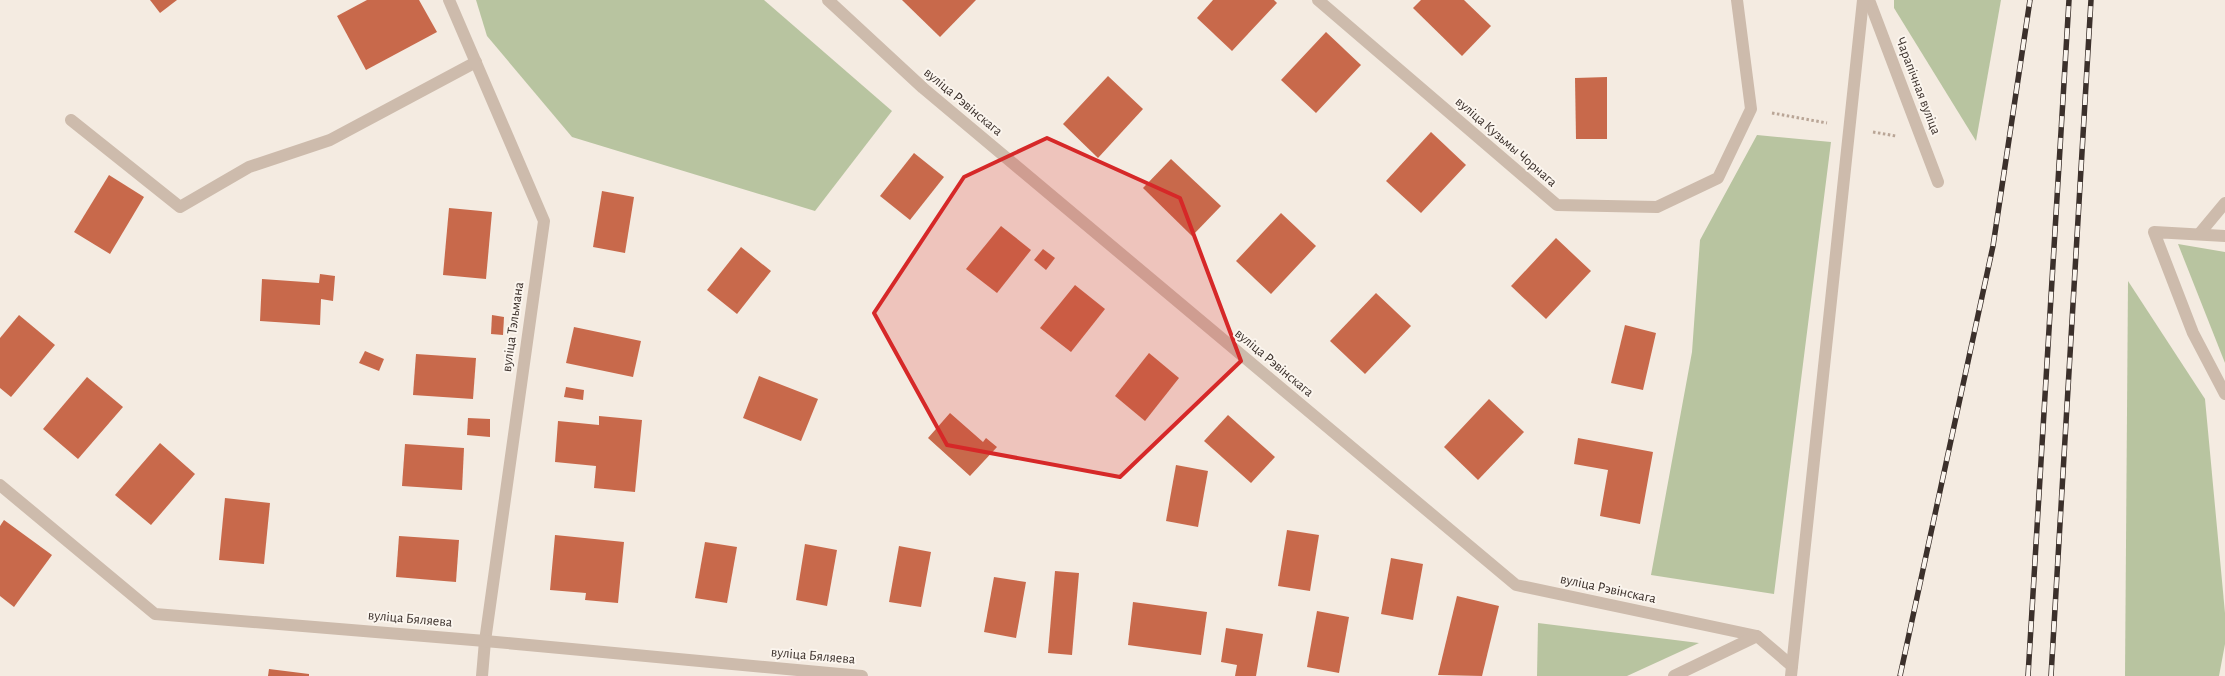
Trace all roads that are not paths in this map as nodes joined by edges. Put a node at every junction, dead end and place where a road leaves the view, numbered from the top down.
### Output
1 (449, 0) edge
2 (828, 0) edge
3 (1318, 0) edge
4 (1737, 0) edge
5 (1862, 0) edge
6 (1869, 0) edge
7 (476, 62) junction
8 (71, 120) dead end
9 (1938, 182) dead end
10 (2225, 202) edge
11 (2200, 233) junction
12 (2225, 236) edge
13 (2225, 394) edge
14 (0, 485) edge
15 (1757, 636) junction
16 (484, 641) junction
17 (1791, 671) edge
18 (482, 676) edge
19 (862, 676) edge
20 (1674, 676) edge

1 - 7 street, вуліца Тэльмана
2 - 15 street, вуліца Рэвінскага
3 - 4 street, вуліца Кузьмы Чорнага
5 - 17 street
6 - 9 street, Чарапічная вуліца
7 - 8 street
7 - 16 street, вуліца Тэльмана
10 - 11 street
11 - 12 street
11 - 13 street
14 - 16 street, вуліца Бяляева
15 - 17 street
15 - 20 street
16 - 18 street, вуліца Тэльмана
16 - 19 street, вуліца Бяляева

